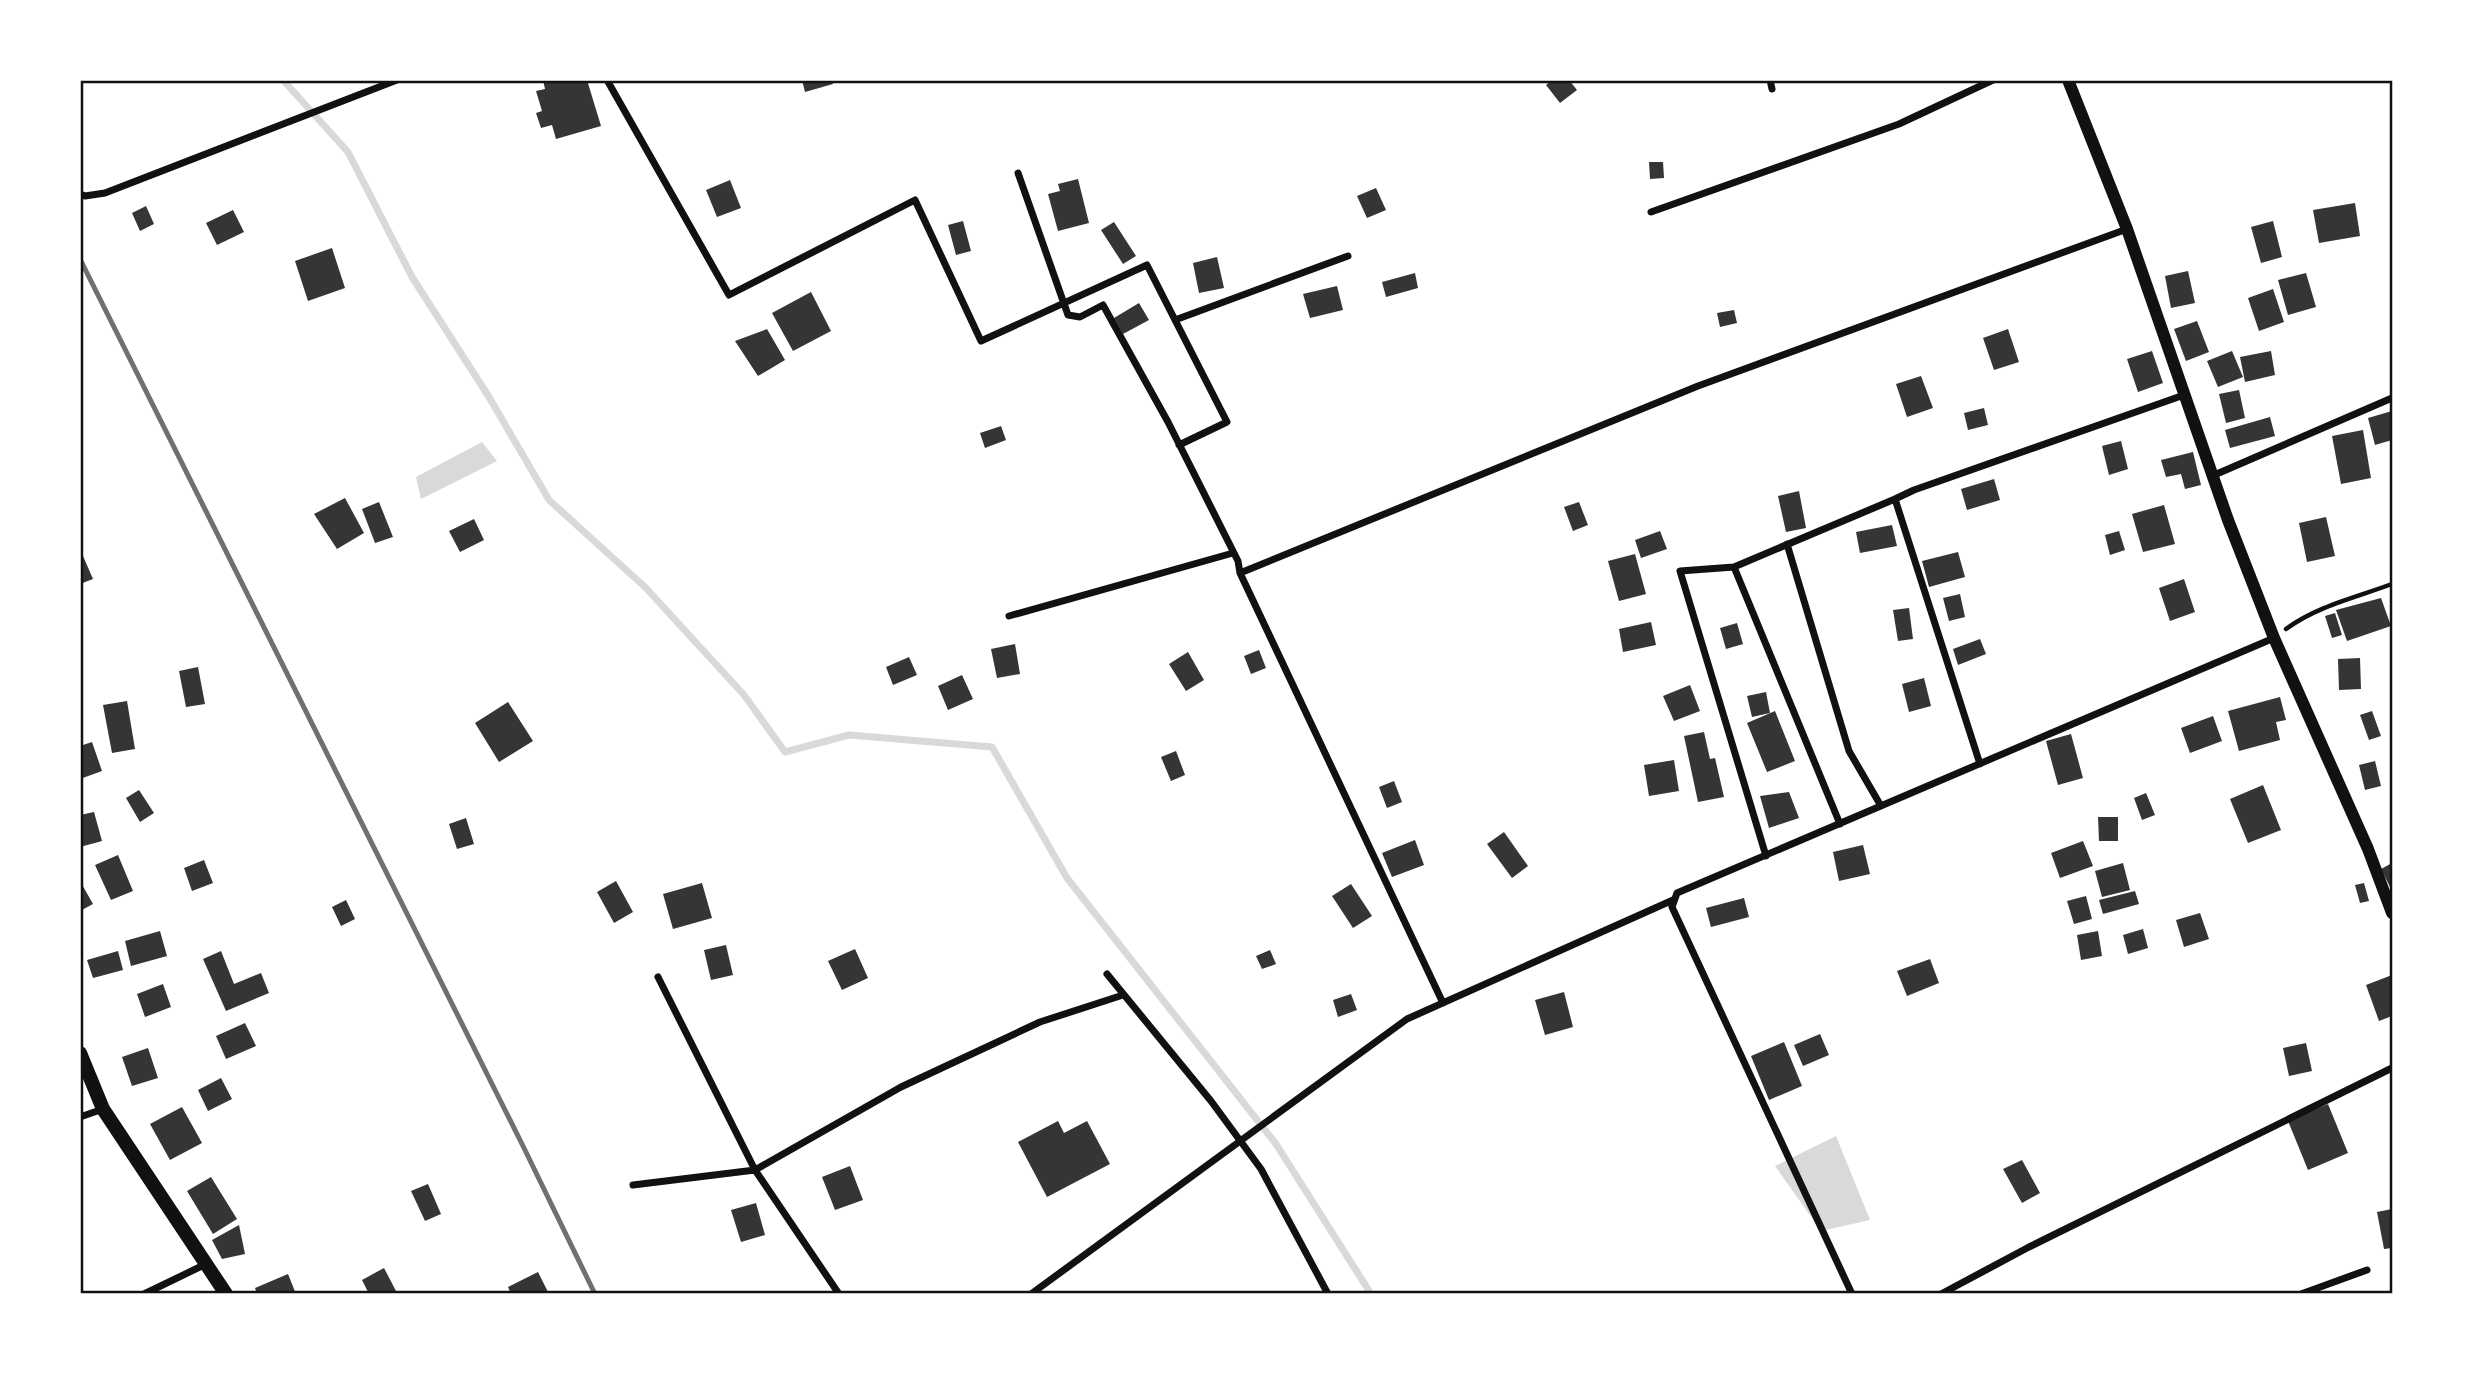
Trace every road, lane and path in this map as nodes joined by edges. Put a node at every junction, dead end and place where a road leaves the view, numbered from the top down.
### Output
1 (397, 80) edge
2 (607, 80) edge
3 (1770, 80) edge
4 (1993, 80) edge
5 (2068, 80) edge
6 (1772, 89) dead end
7 (1018, 173) dead end
8 (80, 194) edge
9 (1651, 212) dead end
10 (2127, 229) junction
11 (1348, 256) dead end
12 (1063, 302) junction
13 (1175, 320) junction
14 (2184, 395) junction
15 (2392, 398) edge
16 (1179, 445) junction
17 (2212, 476) junction
18 (1895, 499) junction
19 (1787, 544) junction
20 (1233, 553) junction
21 (1734, 567) junction
22 (1240, 573) junction
23 (2392, 584) edge
24 (1009, 616) dead end
25 (2274, 638) junction
26 (1980, 764) junction
27 (1881, 806) junction
28 (1840, 824) junction
29 (1766, 856) junction
30 (1673, 900) junction
31 (2392, 913) edge
32 (1107, 974) dead end
33 (658, 977) dead end
34 (1123, 995) junction
35 (1443, 1003) junction
36 (80, 1053) edge
37 (2392, 1068) edge
38 (103, 1109) junction
39 (80, 1117) edge
40 (1241, 1142) junction
41 (755, 1170) junction
42 (633, 1185) dead end
43 (206, 1264) junction
44 (2367, 1270) dead end
45 (144, 1293) edge
46 (226, 1293) edge
47 (839, 1293) edge
48 (1031, 1293) edge
49 (1328, 1293) edge
50 (1852, 1293) edge
51 (1941, 1293) edge
52 (2301, 1293) edge

1 - 8 street
2 - 12 street
3 - 6 street
4 - 9 street
5 - 10 street
7 - 12 street
10 - 14 street
10 - 22 street
11 - 13 street
12 - 13 street
12 - 16 street
13 - 16 street
14 - 17 street
14 - 18 street
15 - 17 street
16 - 20 street
17 - 25 street
18 - 19 street
18 - 26 street
19 - 21 street
19 - 27 street
20 - 22 street
20 - 24 street
21 - 28 street
21 - 29 street
22 - 35 street
23 - 25 path
25 - 26 street
25 - 31 street
26 - 27 street
27 - 28 street
28 - 29 street
29 - 30 street
30 - 35 street
30 - 50 street
32 - 34 street
33 - 41 street
34 - 40 street
34 - 41 street
35 - 40 street
36 - 38 main road
37 - 51 street
38 - 39 street
38 - 43 main road
40 - 48 street
40 - 49 street
41 - 42 street
41 - 47 street
43 - 45 street
43 - 46 main road
44 - 52 street

